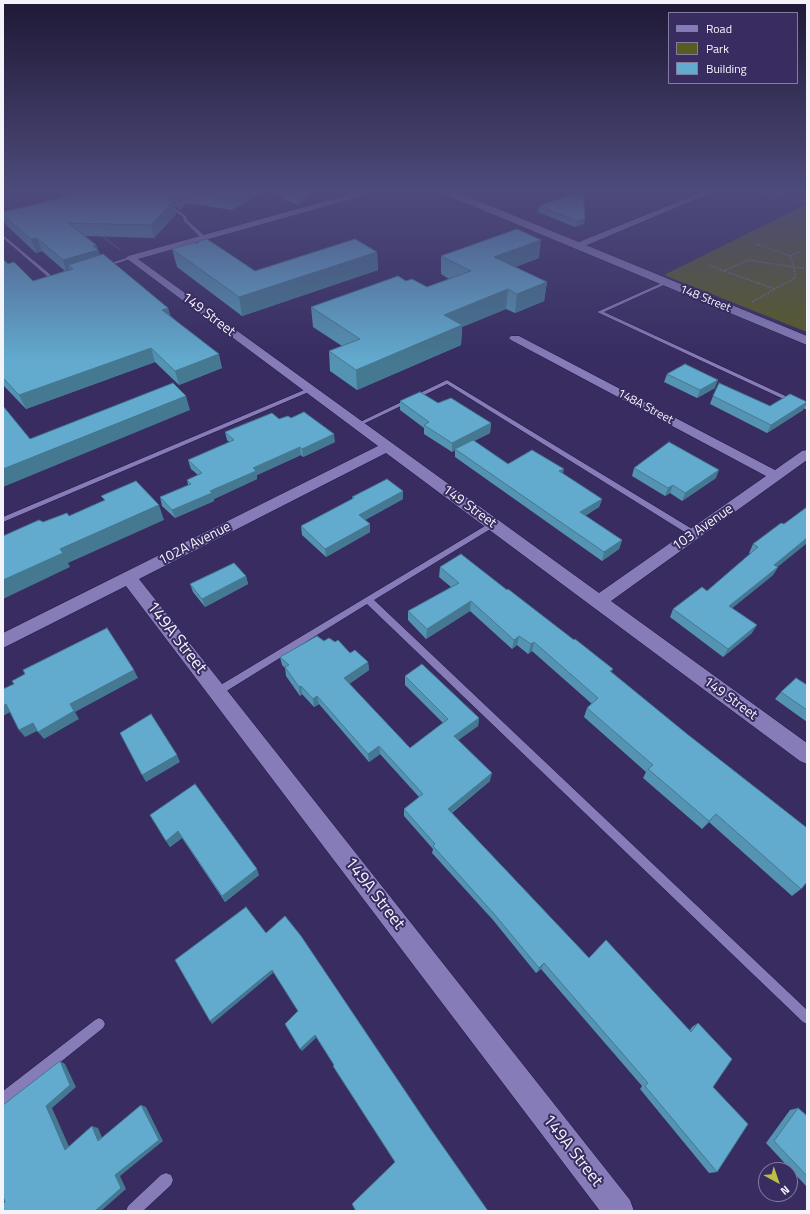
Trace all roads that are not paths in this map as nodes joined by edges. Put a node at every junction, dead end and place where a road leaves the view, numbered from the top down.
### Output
1 (18, 249) edge
2 (165, 249) edge
3 (583, 249) edge
4 (131, 258) junction
5 (97, 268) edge
6 (69, 276) edge
7 (666, 283) junction
8 (515, 338) dead end
9 (807, 342) edge
10 (310, 390) junction
11 (807, 408) edge
12 (356, 425) junction
13 (387, 447) junction
14 (807, 454) edge
15 (776, 476) junction
16 (3, 520) edge
17 (493, 525) junction
18 (694, 534) junction
19 (129, 578) junction
20 (368, 600) junction
21 (598, 602) junction
22 (3, 641) edge
23 (217, 692) junction
24 (807, 755) edge
25 (807, 1018) edge
26 (99, 1024) dead end
27 (3, 1099) edge
28 (166, 1180) dead end
29 (133, 1211) edge
30 (619, 1211) edge

1 - 6 lane
2 - 4 street
3 - 7 main road, 148 Street
4 - 5 lane
4 - 10 street, 149 Street
7 - 9 main road, 148 Street
7 - 11 lane
8 - 15 street, 148A Street
10 - 12 street, 149 Street
10 - 16 lane
12 - 13 street, 149 Street
12 - 18 lane
13 - 17 street, 149 Street
13 - 19 street, 102A Avenue
14 - 15 street, 103 Avenue
15 - 18 street, 103 Avenue
17 - 20 lane
17 - 21 street, 149 Street
18 - 21 street, 103 Avenue
19 - 22 street, 102A Avenue
19 - 23 street, 149A Street
20 - 23 lane
20 - 25 lane
21 - 24 street, 149 Street
23 - 30 street, 149A Street
26 - 27 lane
28 - 29 lane

